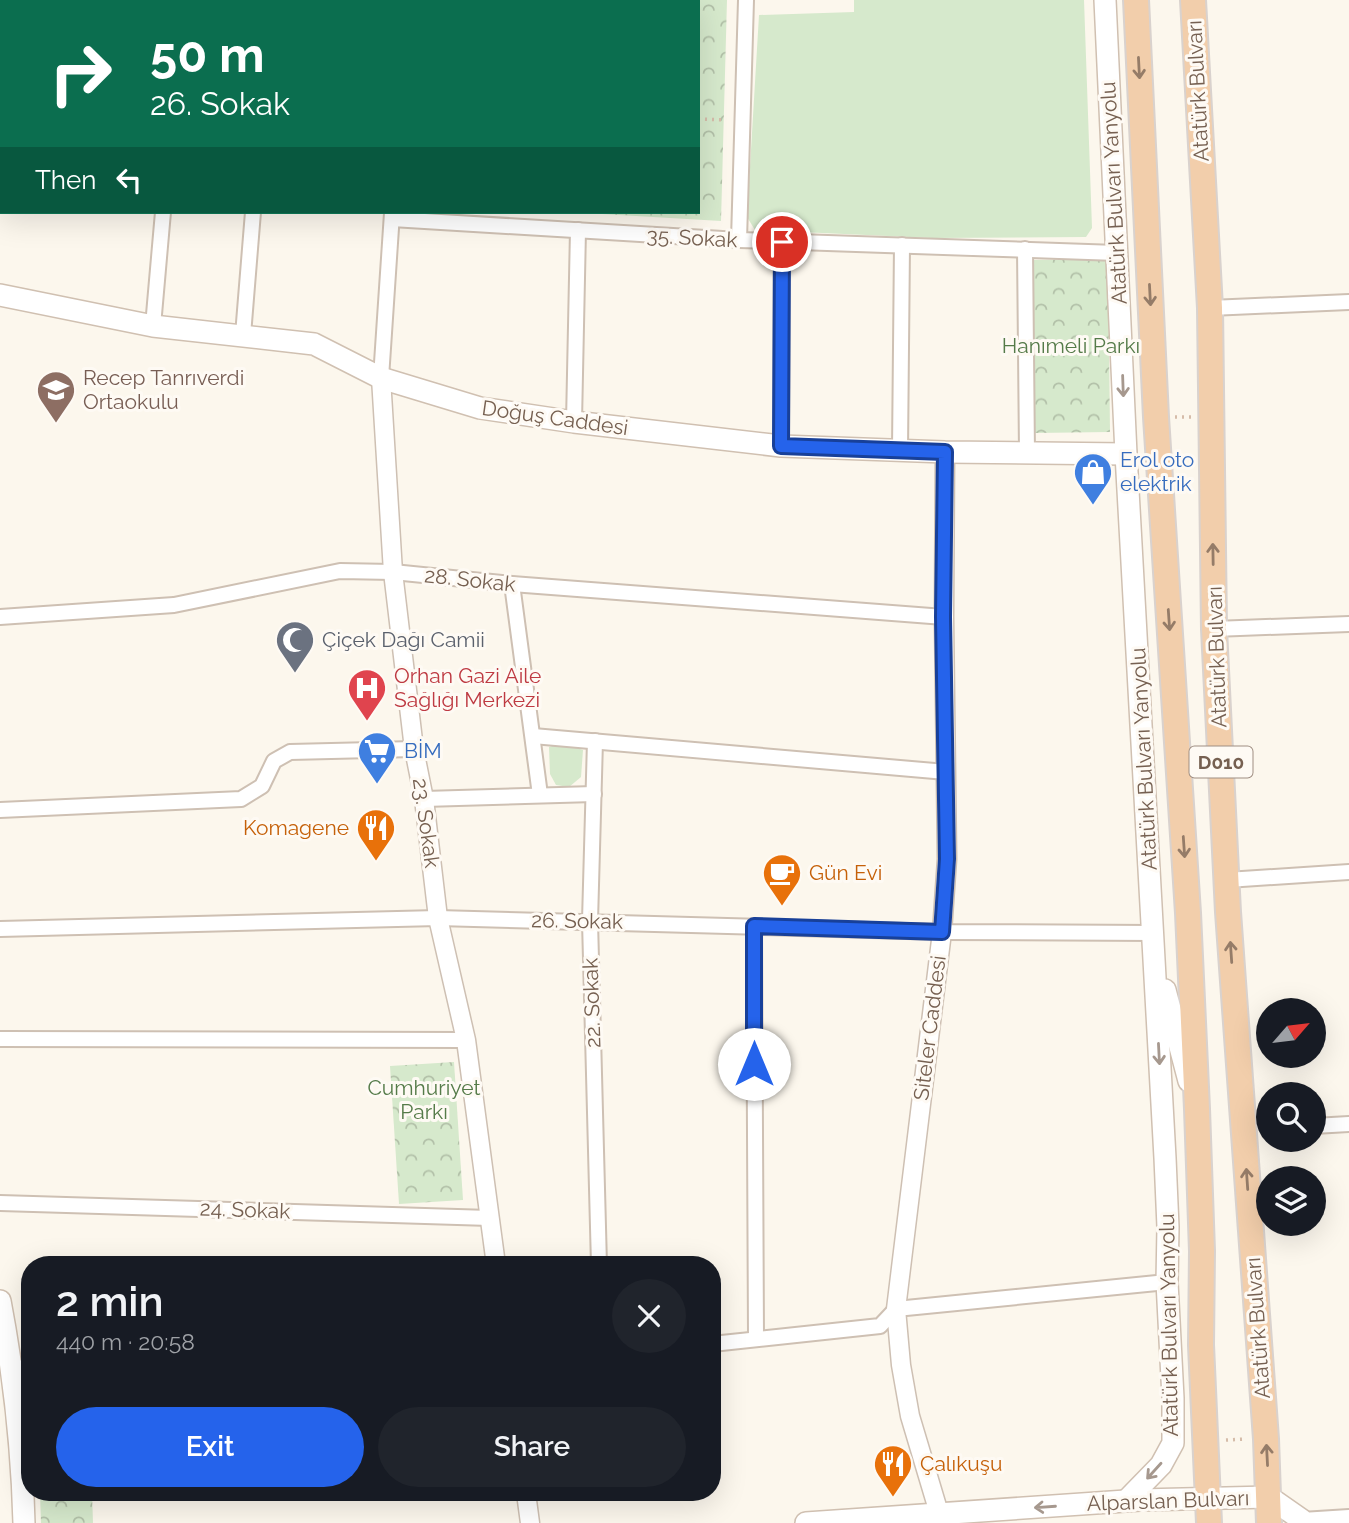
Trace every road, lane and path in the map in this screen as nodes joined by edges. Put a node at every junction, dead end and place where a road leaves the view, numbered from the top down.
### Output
1 (746, 0) edge
2 (1105, 0) edge
3 (1136, 0) edge
4 (1193, 0) edge
5 (700, 119) edge
6 (743, 120) junction
7 (163, 214) edge
8 (253, 214) edge
9 (392, 216) edge
10 (578, 230) junction
11 (739, 240) junction
12 (782, 242) junction
13 (902, 245) junction
14 (1025, 249) junction
15 (1117, 253) junction
16 (0, 295) edge
17 (1349, 302) edge
18 (1210, 308) junction
19 (153, 326) junction
20 (243, 335) junction
21 (381, 378) junction
22 (574, 422) junction
23 (781, 446) junction
24 (900, 450) junction
25 (945, 452) junction
26 (1027, 453) junction
27 (1126, 454) junction
28 (393, 572) junction
29 (512, 584) junction
30 (0, 617) edge
31 (943, 617) junction
32 (1349, 624) edge
33 (1214, 629) junction
34 (533, 736) junction
35 (595, 741) junction
36 (414, 749) junction
37 (946, 772) junction
38 (594, 794) junction
39 (540, 795) junction
40 (424, 799) junction
41 (0, 810) edge
42 (1349, 872) edge
43 (1227, 880) junction
44 (438, 918) junction
45 (590, 921) junction
46 (754, 926) junction
47 (0, 929) edge
48 (942, 932) junction
49 (1154, 933) junction
50 (1155, 955) junction
51 (0, 1039) edge
52 (466, 1040) junction
53 (1197, 1109) junction
54 (1349, 1124) edge
55 (1326, 1125) edge
56 (0, 1203) edge
57 (490, 1218) junction
58 (495, 1256) edge
59 (599, 1256) edge
60 (1167, 1282) junction
61 (0, 1301) edge
62 (896, 1309) junction
63 (756, 1338) junction
64 (721, 1342) edge
65 (21, 1368) edge
66 (1269, 1497) junction
67 (1207, 1498) junction
68 (24, 1501) edge
69 (527, 1501) edge
70 (1126, 1501) junction
71 (939, 1513) junction
72 (1349, 1517) edge
73 (1297, 1522) edge
74 (24, 1523) edge
75 (530, 1523) edge
76 (806, 1523) edge
77 (1209, 1523) edge
78 (1269, 1523) edge

1 - 6 street
2 - 15 main road, Atatürk Bulvarı Yanyolu
3 -> 53 highway, Atatürk Bulvarı / D010
4 - 18 highway, Atatürk Bulvarı / D010
5 - 6 path
6 - 11 street
7 - 19 street
8 - 20 street
9 - 10 street, 35. Sokak
9 - 21 street
10 - 11 street, 35. Sokak
10 - 22 street
11 - 12 street, 35. Sokak
12 - 13 street, 35. Sokak
12 - 23 street
13 - 14 street, 35. Sokak
13 - 24 street
14 - 15 street, 35. Sokak
14 - 26 street
15 -> 27 main road, Atatürk Bulvarı Yanyolu
16 - 19 main road, Doğuş Caddesi
17 - 18 street
33 -> 18 highway, Atatürk Bulvarı / D010
19 - 20 main road, Doğuş Caddesi
20 - 21 main road, Doğuş Caddesi
21 - 22 main road, Doğuş Caddesi
21 - 28 street, 23. Sokak
22 - 23 main road, Doğuş Caddesi
23 - 24 main road, Doğuş Caddesi
24 - 25 main road, Doğuş Caddesi
25 - 26 main road, Doğuş Caddesi
25 - 31 street, Siteler Caddesi
26 - 27 main road, Doğuş Caddesi
27 - 49 main road, Atatürk Bulvarı Yanyolu
28 - 29 street, 28. Sokak
28 - 30 street, 28. Sokak
28 - 36 street, 23. Sokak
29 - 31 street, 28. Sokak
29 - 34 street
31 - 37 street, Siteler Caddesi
32 - 33 street
33 - 43 highway, Atatürk Bulvarı / D010
34 - 35 street
34 - 39 street
35 - 37 street
35 - 38 street, 22. Sokak
36 - 40 street, 23. Sokak
36 - 41 street
37 - 48 street, Siteler Caddesi
38 - 39 street
38 - 45 street, 22. Sokak
39 - 40 street
40 - 44 street, 23. Sokak
42 - 43 street
66 -> 43 highway, Atatürk Bulvarı / D010
44 - 45 street, 26. Sokak
44 - 47 street, 26. Sokak
44 - 52 street, 23. Sokak
45 - 46 street, 26. Sokak
45 - 59 street, 22. Sokak
46 - 48 street, 26. Sokak
46 - 63 street
48 - 49 street, 26. Sokak
48 - 62 street, Siteler Caddesi
49 - 50 main road, Atatürk Bulvarı Yanyolu
50 - 53 main road
50 -> 60 main road, Atatürk Bulvarı Yanyolu
51 - 52 street
52 - 57 street, 23. Sokak
53 - 67 highway, Atatürk Bulvarı / D010
54 - 55 street
56 - 57 street, 24. Sokak
57 - 58 street, 23. Sokak
60 - 62 street
60 -> 70 main road, Atatürk Bulvarı Yanyolu
61 - 65 main road
62 - 63 street
62 - 71 street, Siteler Caddesi
63 - 64 street
66 - 67 main road, Alparslan Bulvarı
66 - 73 main road, Alparslan Bulvarı
66 - 78 highway, Atatürk Bulvarı / D010
67 - 70 main road, Alparslan Bulvarı
67 - 77 highway, Atatürk Bulvarı / D010
68 - 74 main road
69 - 75 street
70 -> 71 main road, Alparslan Bulvarı
71 - 76 main road, Alparslan Bulvarı
72 - 73 street

